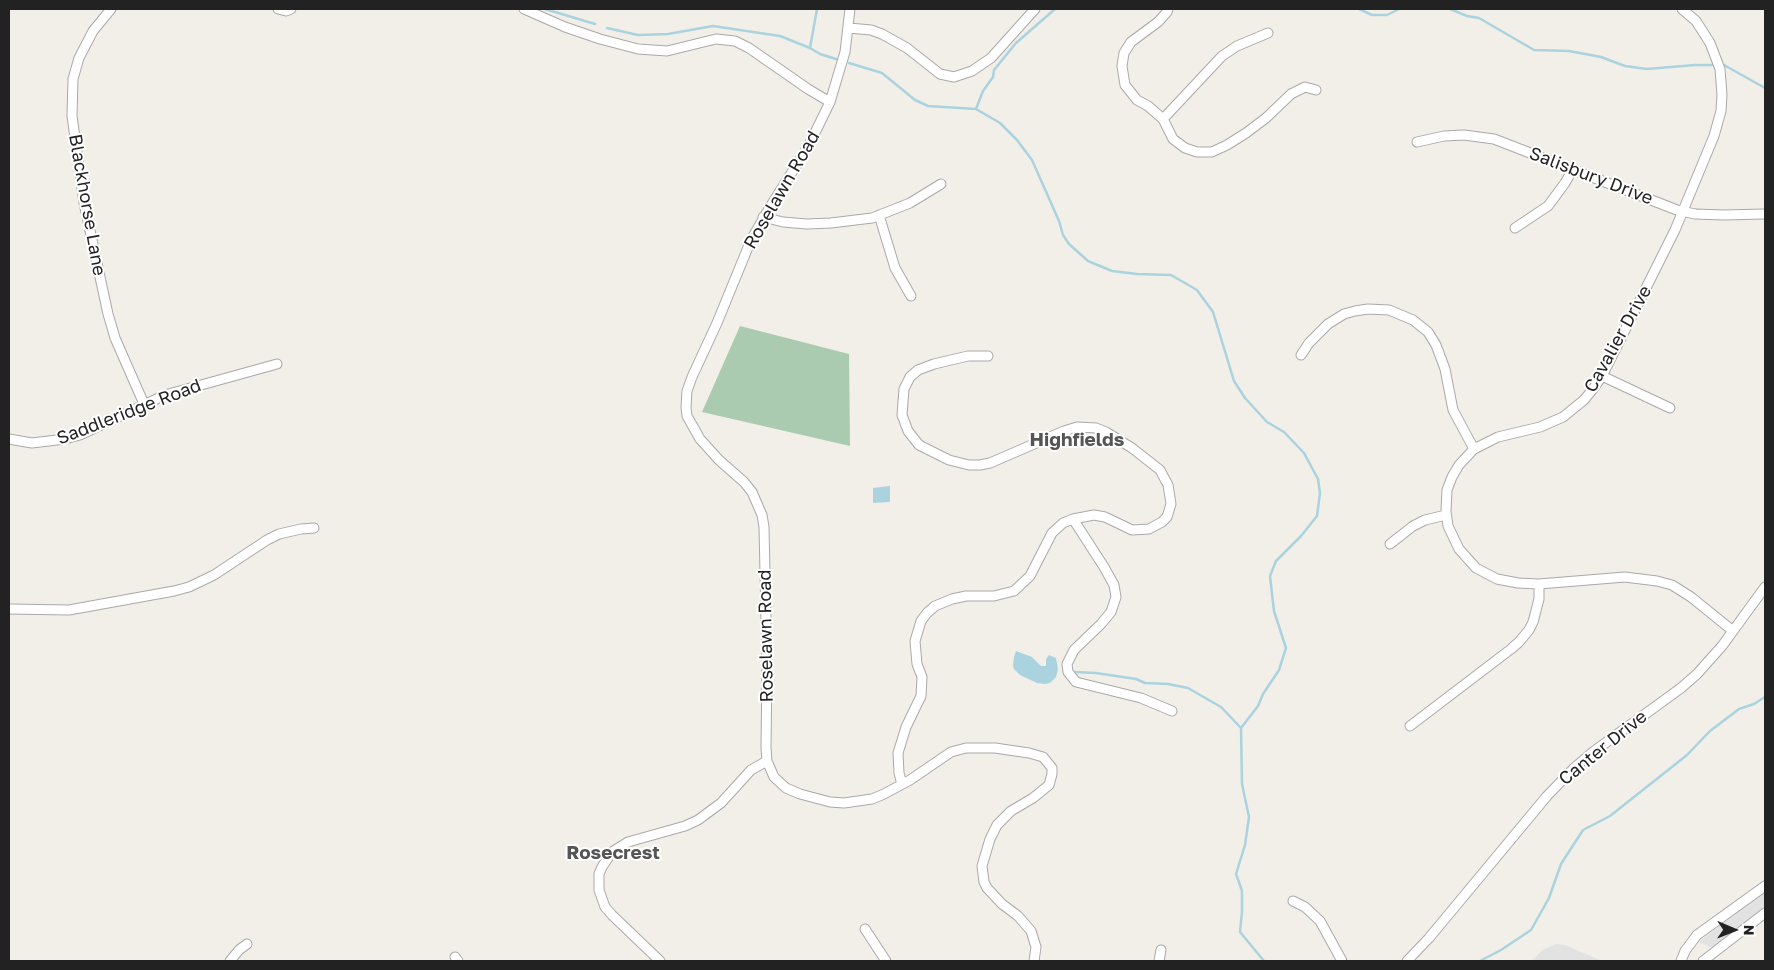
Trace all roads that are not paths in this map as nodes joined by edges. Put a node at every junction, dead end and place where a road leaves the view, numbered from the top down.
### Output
1 (110, 9) edge
2 (278, 9) edge
3 (291, 9) edge
4 (524, 9) edge
5 (850, 9) edge
6 (1034, 9) edge
7 (1168, 9) edge
8 (1682, 9) edge
9 (849, 28) junction
10 (1268, 32) dead end
11 (1316, 90) dead end
12 (830, 102) junction
13 (1163, 119) junction
14 (1418, 142) dead end
15 (1573, 170) junction
16 (941, 184) dead end
17 (1684, 212) junction
18 (1765, 214) edge
19 (879, 215) junction
20 (763, 217) junction
21 (1515, 228) dead end
22 (911, 296) dead end
23 (1301, 355) dead end
24 (988, 356) dead end
25 (277, 364) dead end
26 (1602, 376) junction
27 (144, 404) junction
28 (1670, 408) dead end
29 (9, 439) edge
30 (1474, 449) junction
31 (1446, 515) junction
32 (1073, 519) junction
33 (314, 528) dead end
34 (1390, 544) dead end
35 (1539, 584) junction
36 (1765, 587) edge
37 (9, 609) edge
38 (1733, 631) junction
39 (1172, 712) dead end
40 (1410, 726) dead end
41 (767, 762) junction
42 (902, 784) junction
43 (1765, 886) edge
44 (1293, 901) dead end
45 (1765, 912) edge
46 (865, 929) dead end
47 (247, 944) dead end
48 (1161, 950) dead end
49 (230, 961) edge
50 (660, 961) edge
51 (886, 961) edge
52 (1034, 961) edge
53 (1158, 961) edge
54 (1342, 961) edge
55 (1407, 961) edge
56 (1681, 961) edge
57 (1703, 961) edge

1 - 27 street, Blackhorse Lane
2 - 3 street
4 - 12 street
5 - 9 street, Roselawn Road
6 - 9 street
7 - 13 street
8 - 17 street, Cavalier Drive
9 - 12 street, Roselawn Road
10 - 13 street
11 - 13 street
12 - 20 street, Roselawn Road
14 - 15 street, Salisbury Drive
15 - 17 street, Salisbury Drive
15 - 21 street
16 - 19 street
17 - 18 street, Salisbury Drive
17 - 26 street, Cavalier Drive
19 - 20 street
19 - 22 street
20 - 41 street, Roselawn Road
23 - 30 street
24 - 32 street
25 - 27 street, Saddleridge Road
26 - 28 street
26 - 30 street, Cavalier Drive
27 - 29 street, Saddleridge Road
30 - 31 street, Cavalier Drive
31 - 34 street
31 - 35 street, Cavalier Drive
32 - 39 street
32 - 42 street
33 - 37 street
35 - 38 street, Cavalier Drive
35 - 40 street
36 - 38 street, Canter Drive
38 - 55 street, Canter Drive
41 - 42 street
41 - 50 street
42 - 52 street
43 - 56 street
44 - 54 street
45 - 57 street
46 - 51 street
47 - 49 street
48 - 53 street

